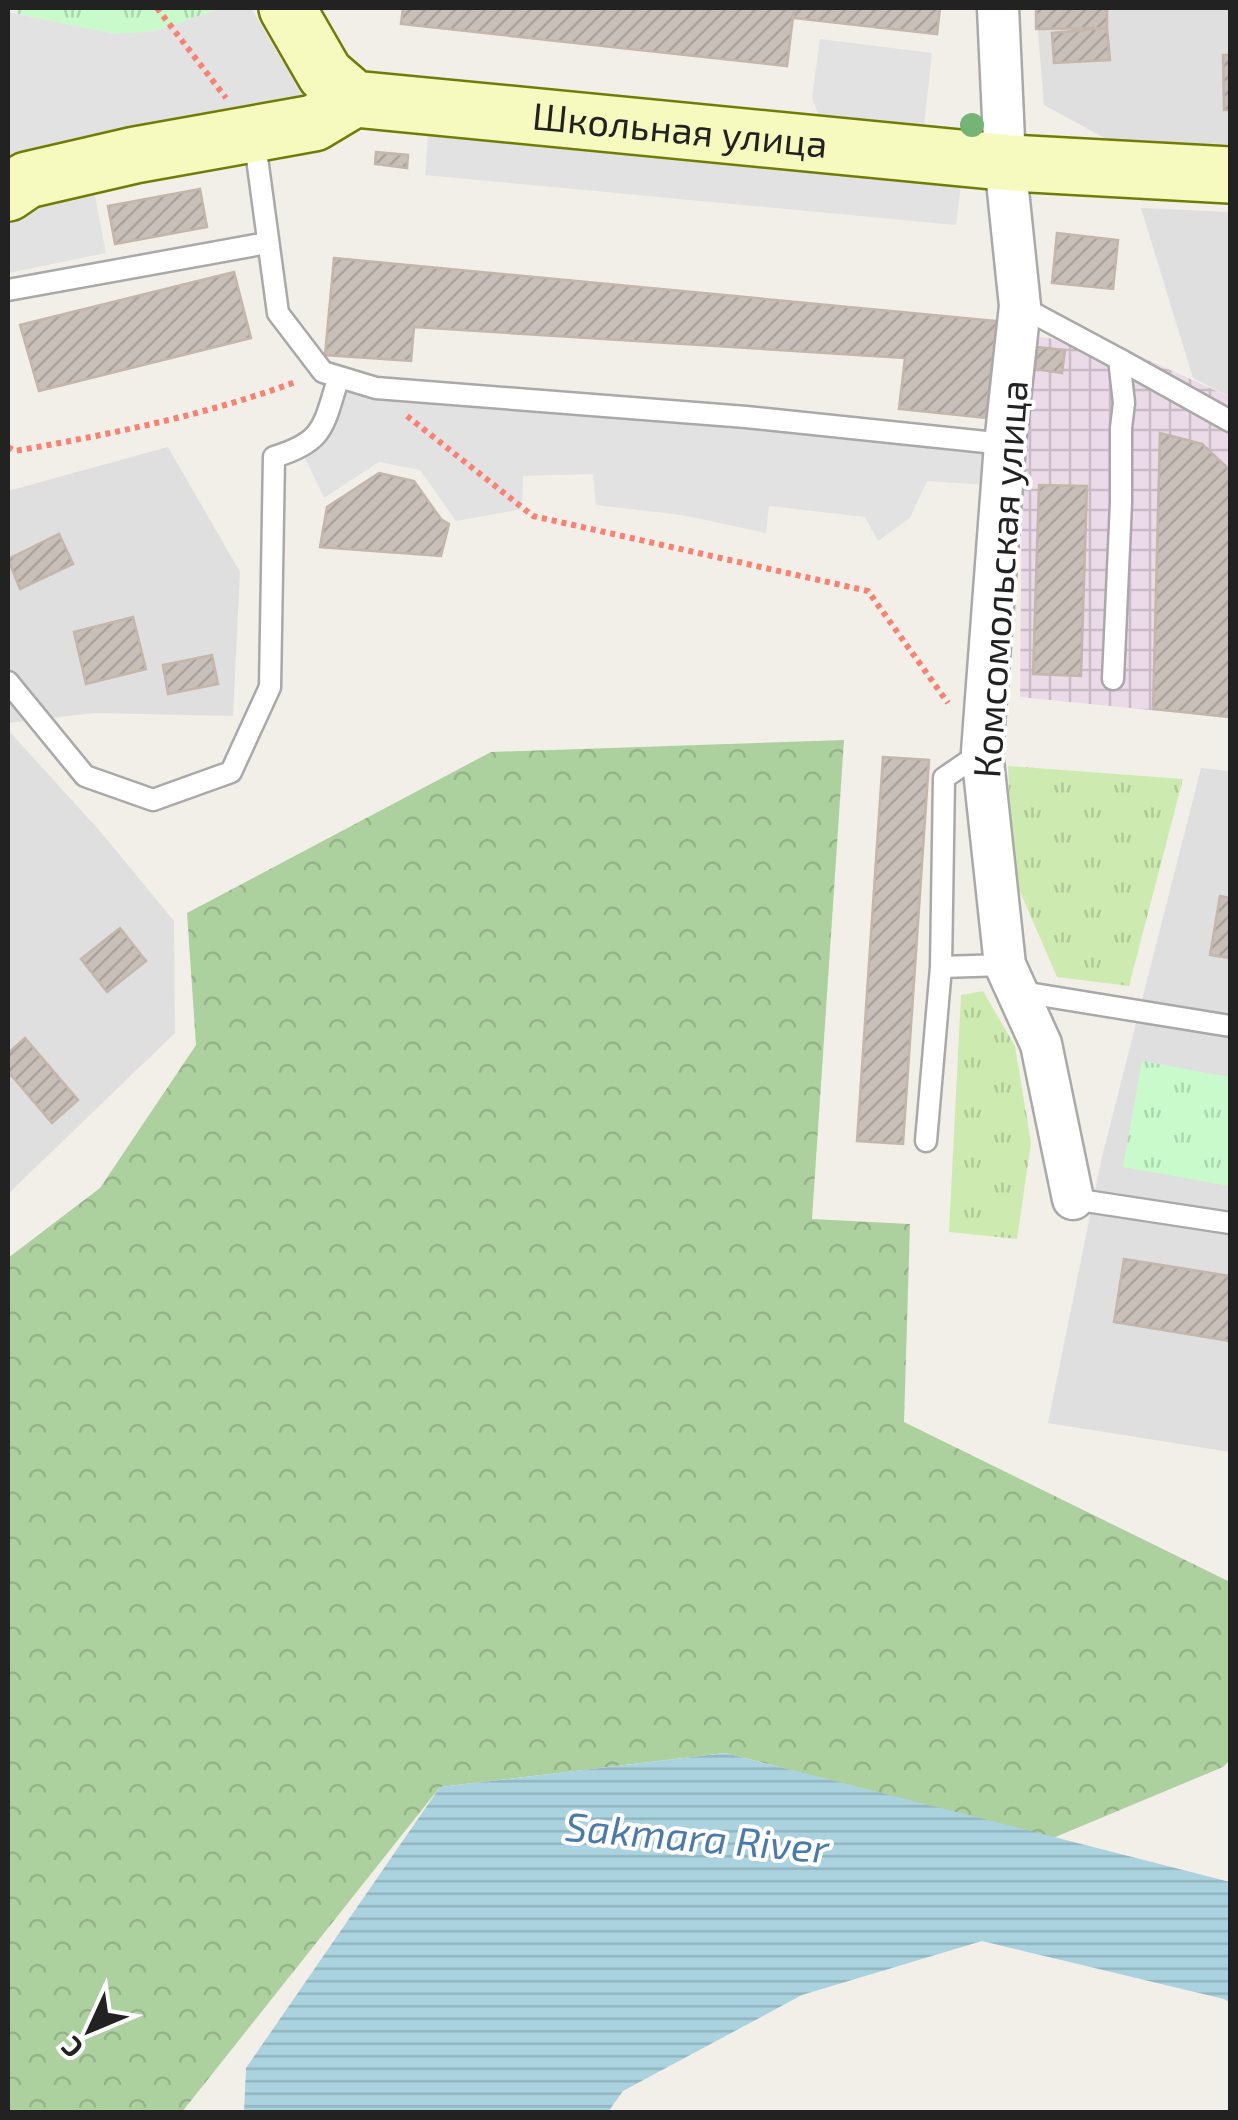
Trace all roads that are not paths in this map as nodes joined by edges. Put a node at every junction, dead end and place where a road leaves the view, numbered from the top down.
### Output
1 (287, 8) edge
2 (998, 8) edge
3 (354, 98) junction
4 (254, 134) junction
5 (1005, 162) junction
6 (1230, 174) edge
7 (8, 193) edge
8 (267, 242) junction
9 (8, 290) edge
10 (1020, 306) junction
11 (1119, 359) junction
12 (331, 374) junction
13 (1230, 421) edge
14 (1005, 444) junction
15 (1113, 679) dead end
16 (8, 687) edge
17 (982, 752) junction
18 (941, 966) junction
19 (1011, 978) junction
20 (1230, 1026) edge
21 (926, 1141) dead end
22 (1074, 1199) joint
23 (1230, 1223) edge

1 - 3 street
2 - 5 street, Комсомольская улица
3 - 4 street
3 - 5 street, Школьная улица
4 - 7 street
4 - 8 lane
5 - 6 street, Школьная улица
5 - 10 street, Комсомольская улица
8 - 9 lane
8 - 12 lane
10 - 11 lane
10 - 14 street, Комсомольская улица
11 - 13 lane
11 - 15 lane
12 - 14 lane
12 - 16 lane
14 - 17 street, Комсомольская улица
17 - 18 lane
17 - 19 street, Комсомольская улица
18 - 19 lane
18 - 21 lane
19 - 20 lane
19 - 22 street, Комсомольская улица
22 - 23 lane

